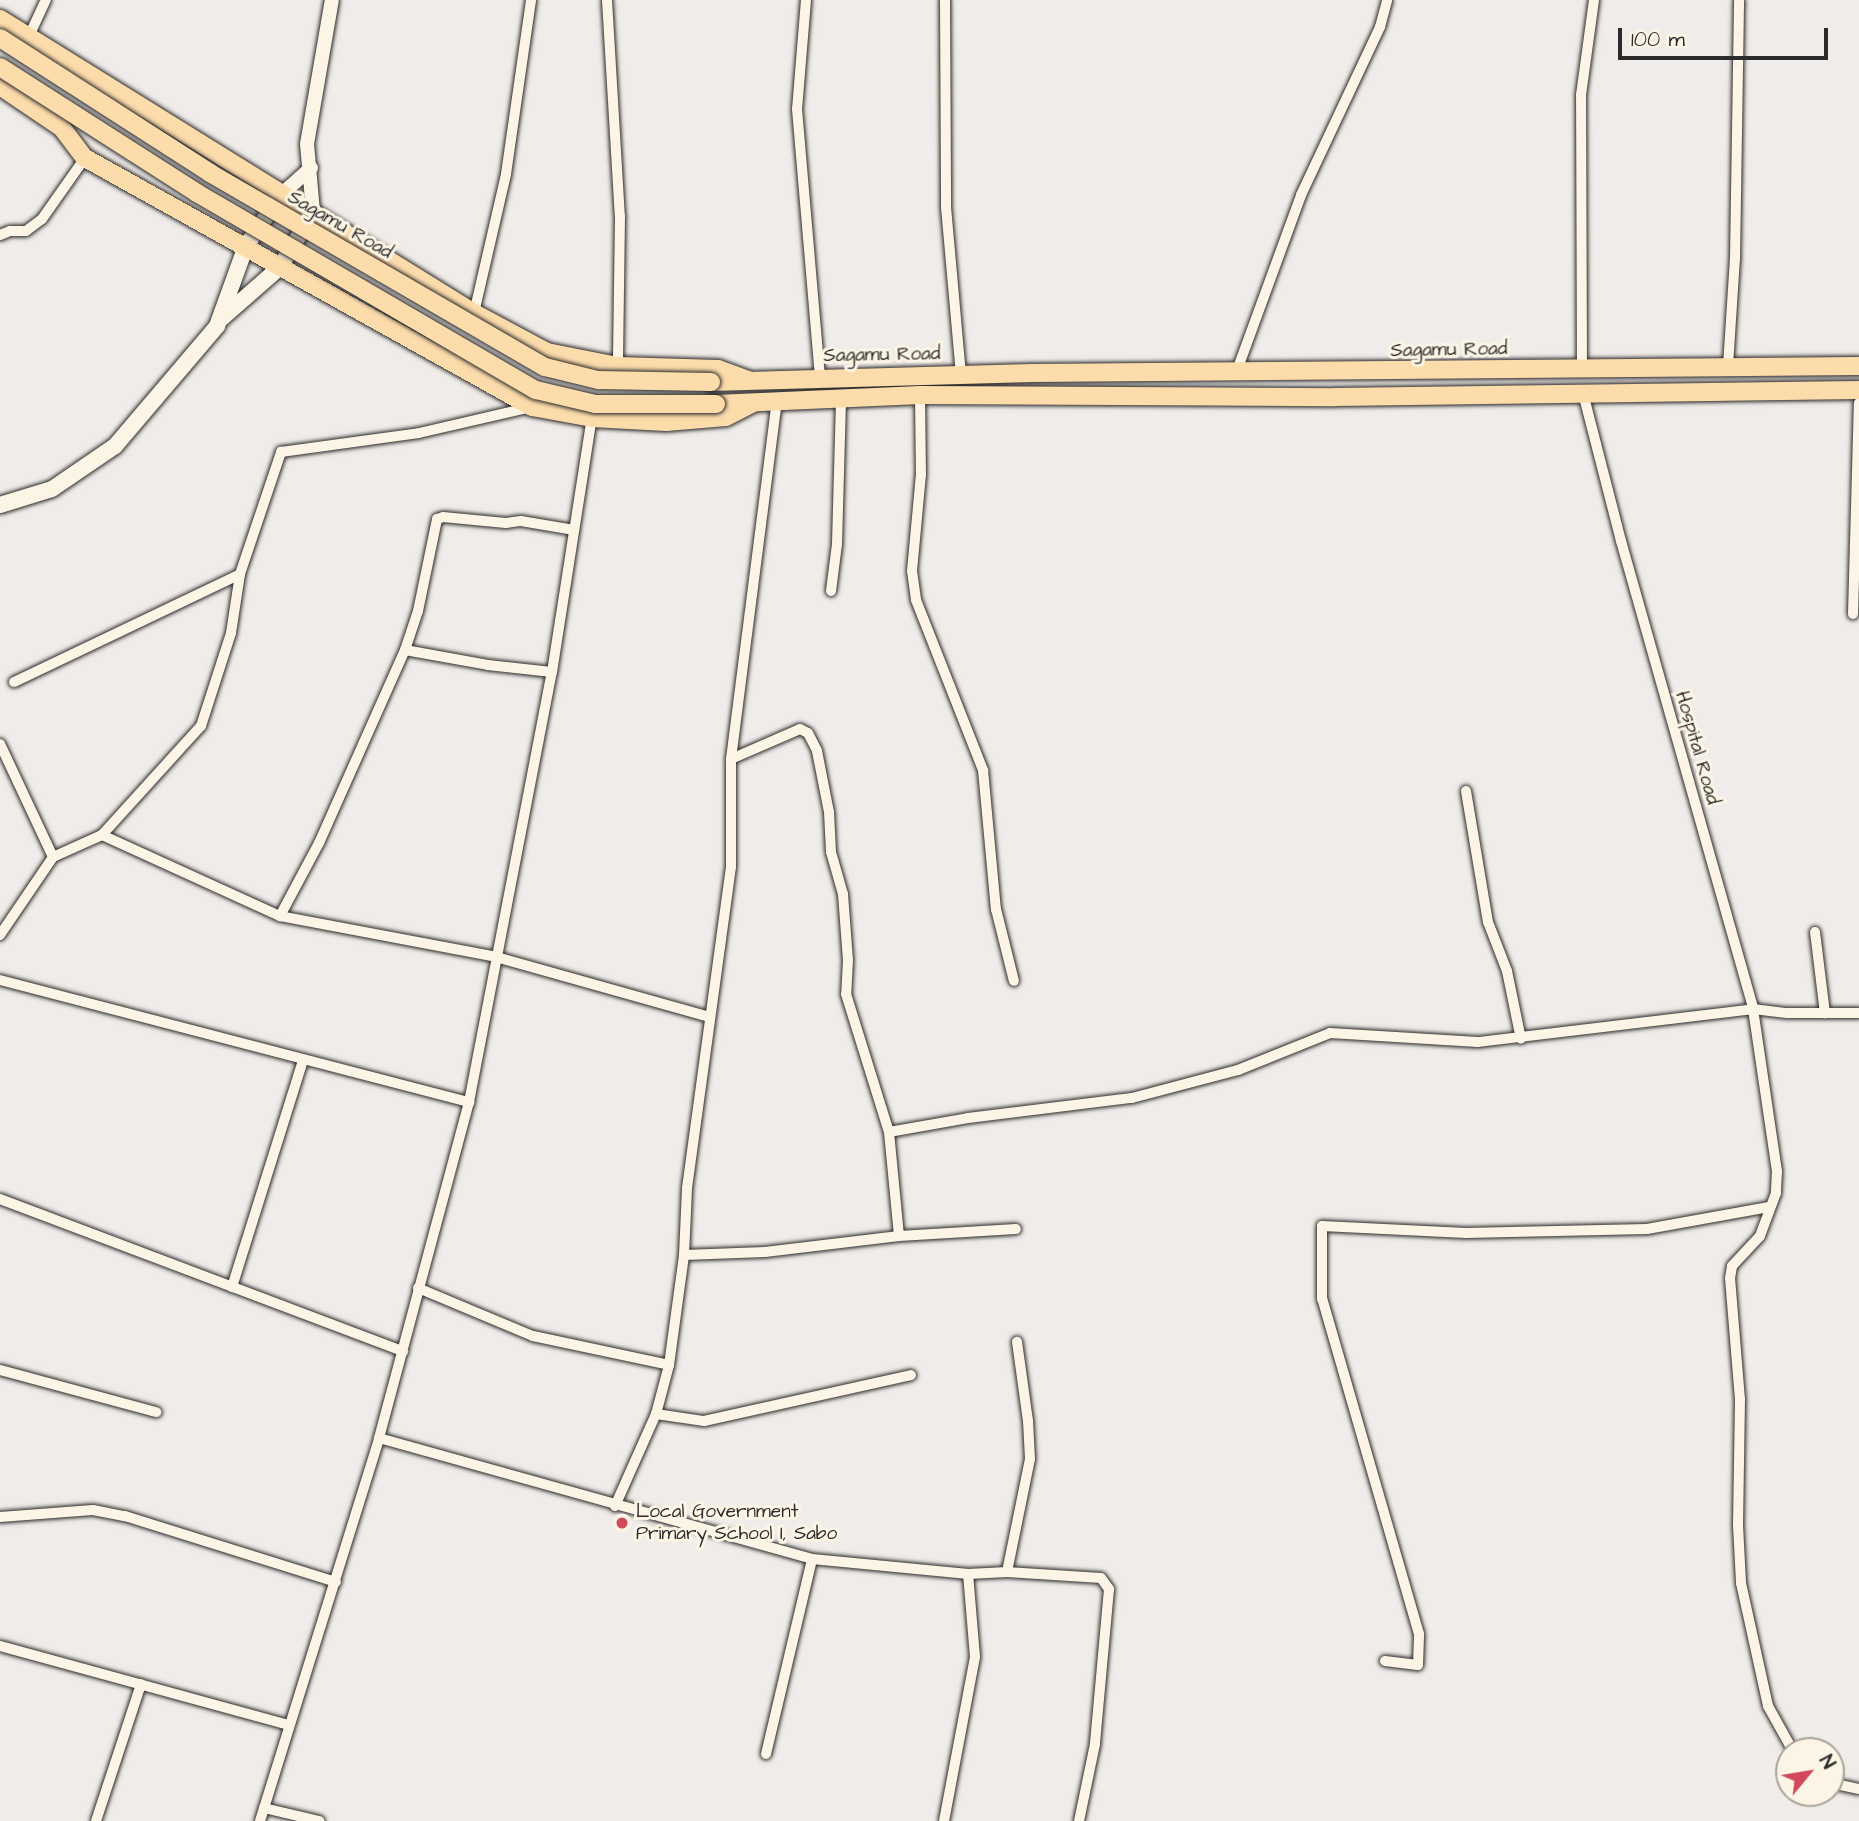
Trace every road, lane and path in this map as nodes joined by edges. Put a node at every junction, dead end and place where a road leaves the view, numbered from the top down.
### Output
1 (46, 0) edge
2 (332, 0) edge
3 (531, 0) edge
4 (607, 0) edge
5 (806, 0) edge
6 (945, 0) edge
7 (1387, 0) edge
8 (1594, 0) edge
9 (1739, 0) edge
10 (0, 19) edge
11 (29, 36) junction
12 (0, 38) edge
13 (0, 67) edge
14 (0, 86) edge
15 (85, 158) junction
16 (311, 168) junction
17 (282, 194) junction
18 (313, 212) junction
19 (0, 235) edge
20 (246, 246) junction
21 (280, 267) junction
22 (474, 313) junction
23 (220, 320) junction
24 (618, 366) junction
25 (1728, 366) junction
26 (1859, 366) edge
27 (1582, 369) junction
28 (1236, 373) junction
29 (961, 374) junction
30 (820, 376) junction
31 (748, 380) junction
32 (1859, 390) edge
33 (1583, 393) junction
34 (920, 395) junction
35 (841, 400) junction
36 (777, 402) junction
37 (1859, 403) edge
38 (752, 404) junction
39 (532, 407) junction
40 (592, 418) junction
41 (0, 505) edge
42 (574, 530) junction
43 (240, 574) junction
44 (831, 591) dead end
45 (1853, 614) dead end
46 (405, 650) junction
47 (552, 672) junction
48 (14, 682) dead end
49 (0, 744) edge
50 (731, 759) junction
51 (1466, 791) dead end
52 (102, 835) junction
53 (53, 857) junction
54 (280, 916) junction
55 (1815, 932) dead end
56 (0, 935) edge
57 (496, 957) junction
58 (0, 980) edge
59 (1014, 981) dead end
60 (1753, 1009) junction
61 (1825, 1013) junction
62 (1859, 1013) edge
63 (709, 1017) junction
64 (1521, 1039) junction
65 (303, 1061) junction
66 (469, 1102) junction
67 (889, 1132) junction
68 (0, 1199) edge
69 (1769, 1207) junction
70 (1016, 1229) dead end
71 (899, 1236) junction
72 (684, 1255) junction
73 (232, 1287) junction
74 (418, 1288) junction
75 (1017, 1342) dead end
76 (403, 1351) junction
77 (669, 1364) junction
78 (0, 1370) edge
79 (911, 1375) dead end
80 (156, 1412) dead end
81 (656, 1414) junction
82 (379, 1438) junction
83 (615, 1506) junction
84 (0, 1517) edge
85 (812, 1559) junction
86 (1007, 1572) junction
87 (968, 1574) junction
88 (336, 1582) junction
89 (0, 1646) edge
90 (1385, 1661) dead end
91 (141, 1684) junction
92 (289, 1725) junction
93 (1785, 1737) edge
94 (766, 1754) dead end
95 (264, 1808) junction
96 (96, 1821) edge
97 (260, 1821) edge
98 (319, 1821) edge
99 (944, 1821) edge
100 (1079, 1821) edge
101 (1086, 1821) edge

1 - 11 street
2 - 16 street
3 - 22 street
4 - 24 street
5 - 30 street
6 - 29 street
7 - 28 street
8 - 27 street
9 - 25 street
10 - 11 main road
11 - 17 main road
12 - 31 main road, Sagamu Road, bridge
13 - 38 main road, bridge
14 - 15 main road
15 - 19 street
15 - 20 main road
16 - 17 street
16 - 18 street
17 - 18 main road
17 - 20 main road
18 - 21 main road
18 - 22 main road
20 - 21 main road
20 - 23 main road
21 - 23 main road
21 - 39 main road
22 - 24 main road
23 - 41 main road
24 - 31 main road
25 - 26 main road, Sagamu Road
25 - 27 main road, Sagamu Road
27 - 28 main road, Sagamu Road
28 - 29 main road, Sagamu Road
29 - 30 main road, Sagamu Road
30 - 31 main road, Sagamu Road
32 - 33 main road
33 - 34 main road
33 - 60 street, Hospital Road
34 - 35 main road
34 - 59 street
35 - 36 main road
35 - 44 street
36 - 38 main road
36 - 50 street
37 - 45 street
38 - 40 main road
39 - 40 main road
39 - 43 street
40 - 42 street
42 - 46 street
42 - 47 street
43 - 48 street
43 - 52 street
46 - 47 street
46 - 54 street
47 - 57 street
49 - 53 street
50 - 63 street
50 - 67 street
51 - 64 street
52 - 53 street
52 - 54 street
53 - 56 street
54 - 57 street
55 - 61 street
57 - 63 street
57 - 66 street
58 - 65 street
60 - 61 street
60 - 64 street
60 - 69 street, Hospital Road
61 - 62 street
63 - 72 street
64 - 67 street
65 - 66 street
65 - 73 street
66 - 74 street
67 - 71 street
68 - 73 street
69 - 90 street
69 - 93 street, Hospital Road
70 - 71 street
71 - 72 street
72 - 77 street
73 - 76 street
74 - 76 street
74 - 77 street
75 - 86 street
76 - 82 street
77 - 81 street
78 - 80 street
79 - 81 street
81 - 83 street
82 - 83 street
82 - 88 street
83 - 85 street
84 - 88 street
85 - 87 street
85 - 94 street
86 - 87 street
86 - 100 street
87 - 99 street
88 - 92 street
89 - 91 street
91 - 92 street
91 - 96 street
92 - 95 street
95 - 97 street
95 - 98 street
100 - 101 street

